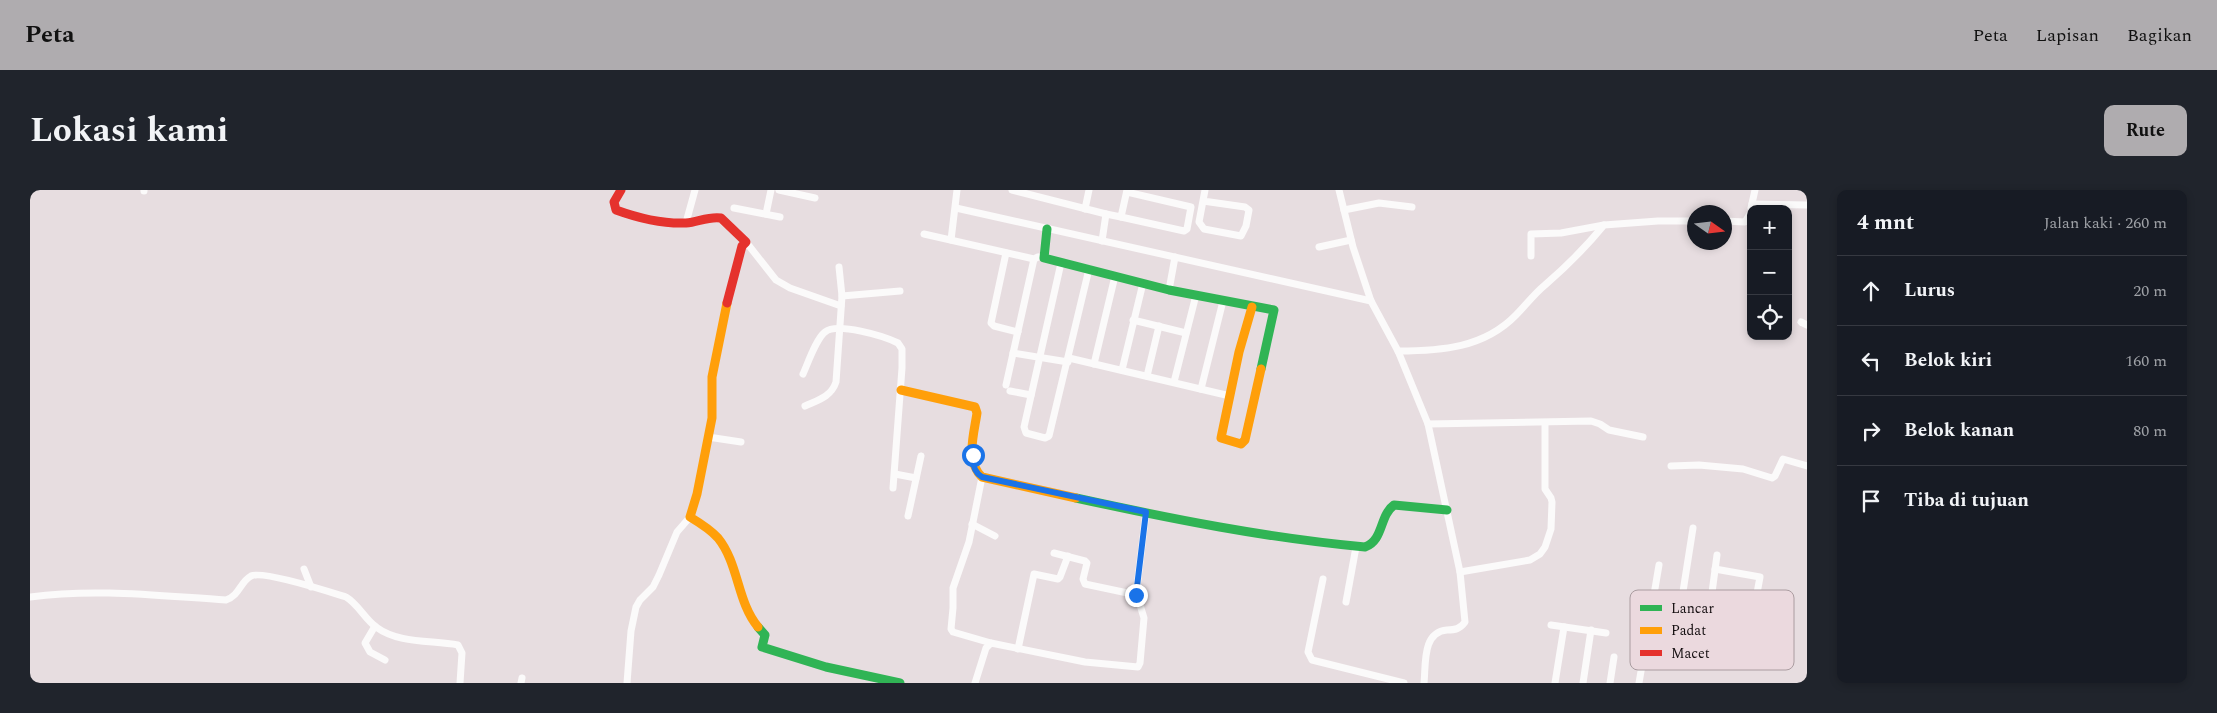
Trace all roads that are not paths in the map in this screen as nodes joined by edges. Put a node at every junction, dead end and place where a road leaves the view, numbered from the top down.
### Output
1 (621, 190) edge
2 (695, 190) edge
3 (770, 190) edge
4 (779, 190) edge
5 (957, 190) edge
6 (1012, 190) edge
7 (1089, 190) edge
8 (1205, 190) edge
9 (1339, 190) edge
10 (1755, 190) edge
11 (1127, 191) edge
12 (1026, 192) edge
13 (815, 198) dead end
14 (1203, 201) junction
15 (1752, 205) edge
16 (1807, 205) edge
17 (1792, 206) edge
18 (1412, 207) dead end
19 (734, 208) dead end
20 (956, 208) junction
21 (1085, 209) junction
22 (1344, 210) junction
23 (766, 214) junction
24 (1106, 214) junction
25 (780, 217) dead end
26 (1121, 217) junction
27 (1747, 218) edge
28 (687, 219) dead end
29 (1687, 221) edge
30 (1732, 221) edge
31 (1604, 225) junction
32 (1047, 229) junction
33 (924, 234) dead end
34 (951, 240) junction
35 (1352, 240) junction
36 (746, 242) junction
37 (1102, 242) junction
38 (1319, 247) dead end
39 (1006, 252) junction
40 (1043, 254) junction
41 (1531, 256) dead end
42 (1175, 257) junction
43 (1034, 259) junction
44 (1061, 262) junction
45 (839, 266) dead end
46 (1089, 269) junction
47 (1115, 276) junction
48 (1143, 283) junction
49 (1169, 290) junction
50 (900, 291) dead end
51 (842, 296) junction
52 (1196, 296) junction
53 (1223, 301) junction
54 (1371, 301) junction
55 (841, 306) junction
56 (1252, 307) junction
57 (1134, 320) junction
58 (1159, 326) junction
59 (839, 327) junction
60 (1018, 332) junction
61 (1186, 332) junction
62 (1398, 351) junction
63 (1013, 353) junction
64 (1040, 357) junction
65 (1068, 360) junction
66 (1094, 364) junction
67 (1122, 370) junction
68 (803, 374) dead end
69 (1147, 376) junction
70 (1174, 382) junction
71 (1201, 389) junction
72 (901, 390) junction
73 (1031, 396) junction
74 (1230, 396) junction
75 (805, 406) dead end
76 (1428, 424) junction
77 (1544, 424) junction
78 (708, 437) junction
79 (1643, 437) dead end
80 (741, 442) dead end
81 (921, 456) dead end
82 (1671, 466) dead end
83 (1807, 466) edge
84 (895, 474) junction
85 (982, 477) junction
86 (916, 478) junction
87 (893, 488) dead end
88 (1447, 510) junction
89 (1146, 512) junction
90 (690, 516) junction
91 (908, 516) dead end
92 (972, 524) junction
93 (1693, 528) dead end
94 (995, 536) dead end
95 (1356, 547) junction
96 (1054, 553) dead end
97 (1717, 555) dead end
98 (1068, 556) junction
99 (1659, 565) dead end
100 (304, 569) dead end
101 (1715, 569) junction
102 (1460, 572) junction
103 (1323, 579) dead end
104 (311, 587) junction
105 (1655, 590) edge
106 (1683, 590) edge
107 (1712, 590) edge
108 (1760, 590) edge
109 (1136, 595) junction
110 (30, 597) edge
111 (1346, 602) dead end
112 (1552, 625) dead end
113 (375, 626) junction
114 (1564, 627) junction
115 (1592, 630) junction
116 (1606, 632) dead end
117 (991, 643) junction
118 (1018, 649) junction
119 (1614, 657) dead end
120 (384, 660) dead end
121 (1641, 670) edge
122 (460, 683) edge
123 (627, 683) edge
124 (900, 683) edge
125 (975, 683) edge
126 (1404, 683) edge
127 (1424, 683) edge
128 (1555, 683) edge
129 (1583, 683) edge
130 (1610, 683) edge
131 (1639, 683) edge

1 - 36 street
2 - 28 street
3 - 23 street
4 - 13 street
5 - 20 street
6 - 12 street
7 - 21 street
8 - 14 street
9 - 22 street
10 - 15 street
11 - 26 street
11 - 26 street
12 - 21 street
14 - 14 street
16 - 17 street
18 - 22 street
19 - 23 street
20 - 32 street
20 - 34 street
21 - 24 street
22 - 35 street
23 - 25 street
24 - 26 street
24 - 37 street
27 - 30 street
29 - 31 street
31 - 41 street
31 - 62 street
32 - 37 street
32 - 40 street
33 - 34 street
34 - 39 street
35 - 38 street
35 - 54 street
36 - 55 street
36 - 78 street
37 - 42 street
39 - 43 street
39 - 60 street
40 - 43 street
40 - 44 street
42 - 49 street
42 - 54 street
43 - 60 street
44 - 46 street
44 - 64 street
45 - 51 street
46 - 47 street
46 - 65 street
47 - 48 street
47 - 66 street
48 - 49 street
48 - 57 street
49 - 52 street
50 - 51 street
51 - 55 street
52 - 53 street
52 - 61 street
53 - 56 street
53 - 71 street
54 - 62 street
55 - 59 street
56 - 74 street
56 - 74 street
57 - 58 street
57 - 67 street
58 - 61 street
58 - 69 street
59 - 68 street
59 - 72 street
59 - 75 street
60 - 63 street
61 - 70 street
62 - 76 street
63 - 64 street
63 - 73 street
64 - 65 street
64 - 73 street
65 - 66 street
65 - 73 street
66 - 67 street
67 - 69 street
69 - 70 street
70 - 71 street
71 - 74 street
72 - 84 street
72 - 85 street
76 - 77 street
76 - 88 street
77 - 79 street
77 - 102 street
78 - 80 street
78 - 90 street
81 - 86 street
82 - 83 street
84 - 86 street
84 - 87 street
85 - 89 street
85 - 92 street
86 - 91 street
88 - 95 street
88 - 102 street
89 - 95 street
89 - 109 street
90 - 123 street
90 - 124 street
92 - 94 street
92 - 117 street
93 - 106 street
95 - 111 street
96 - 98 street
97 - 101 street
98 - 109 street
98 - 118 street
99 - 105 street
100 - 104 street
101 - 107 street
101 - 108 street
102 - 127 street
103 - 126 street
104 - 110 street
104 - 113 street
109 - 118 street
112 - 114 street
113 - 120 street
113 - 122 street
114 - 115 street
114 - 128 street
115 - 116 street
115 - 129 street
117 - 118 street
117 - 125 street
119 - 130 street
121 - 131 street

